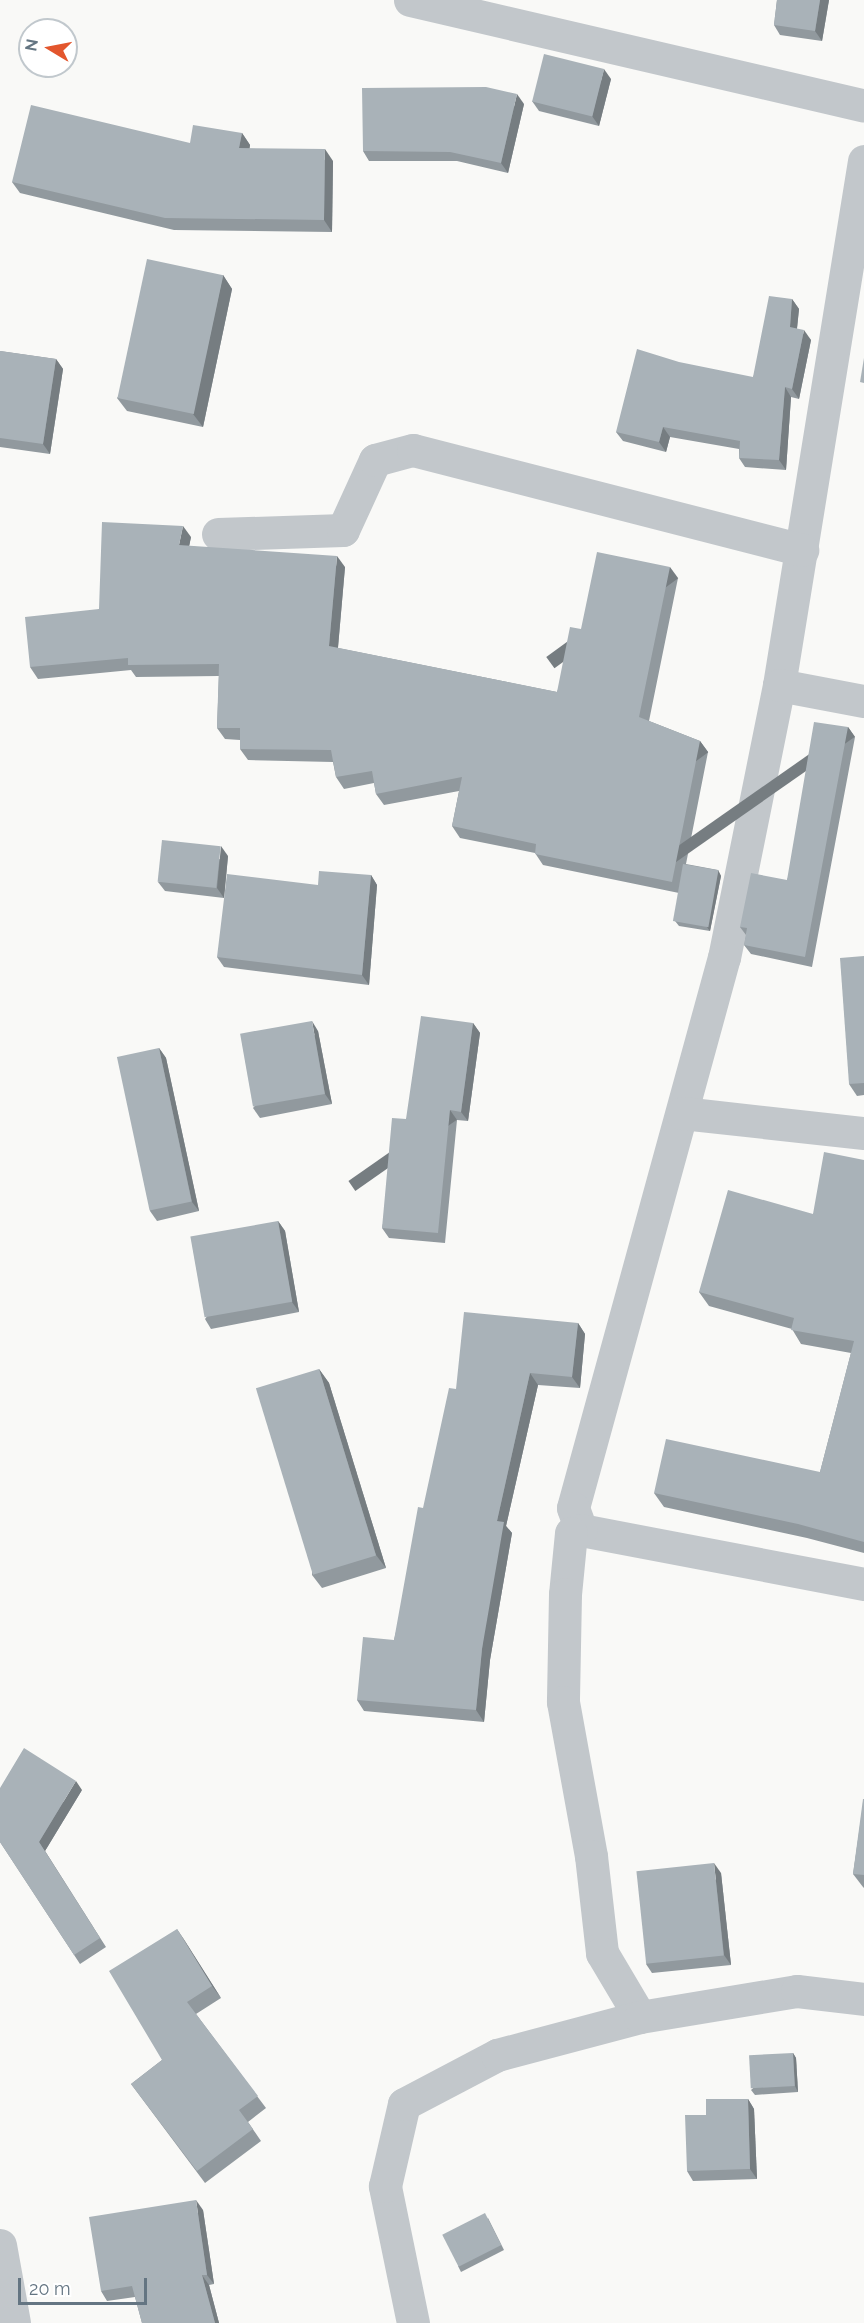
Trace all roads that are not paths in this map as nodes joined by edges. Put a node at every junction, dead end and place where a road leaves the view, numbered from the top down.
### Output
1 (410, 0) edge
2 (864, 106) edge
3 (864, 161) edge
4 (855, 268) edge
5 (218, 534) dead end
6 (802, 550) junction
7 (780, 685) junction
8 (864, 701) edge
9 (682, 1113) junction
10 (864, 1133) edge
11 (581, 1530) junction
12 (864, 1584) edge
13 (864, 1999) edge
14 (640, 2017) junction
15 (0, 2245) edge
16 (14, 2323) edge
17 (413, 2323) edge

1 - 2 street
3 - 4 street
4 - 6 street
5 - 6 street
6 - 7 street
7 - 8 street
7 - 9 street
9 - 10 street
9 - 11 street
11 - 12 street
11 - 14 street
13 - 14 street
14 - 17 street
15 - 16 street

